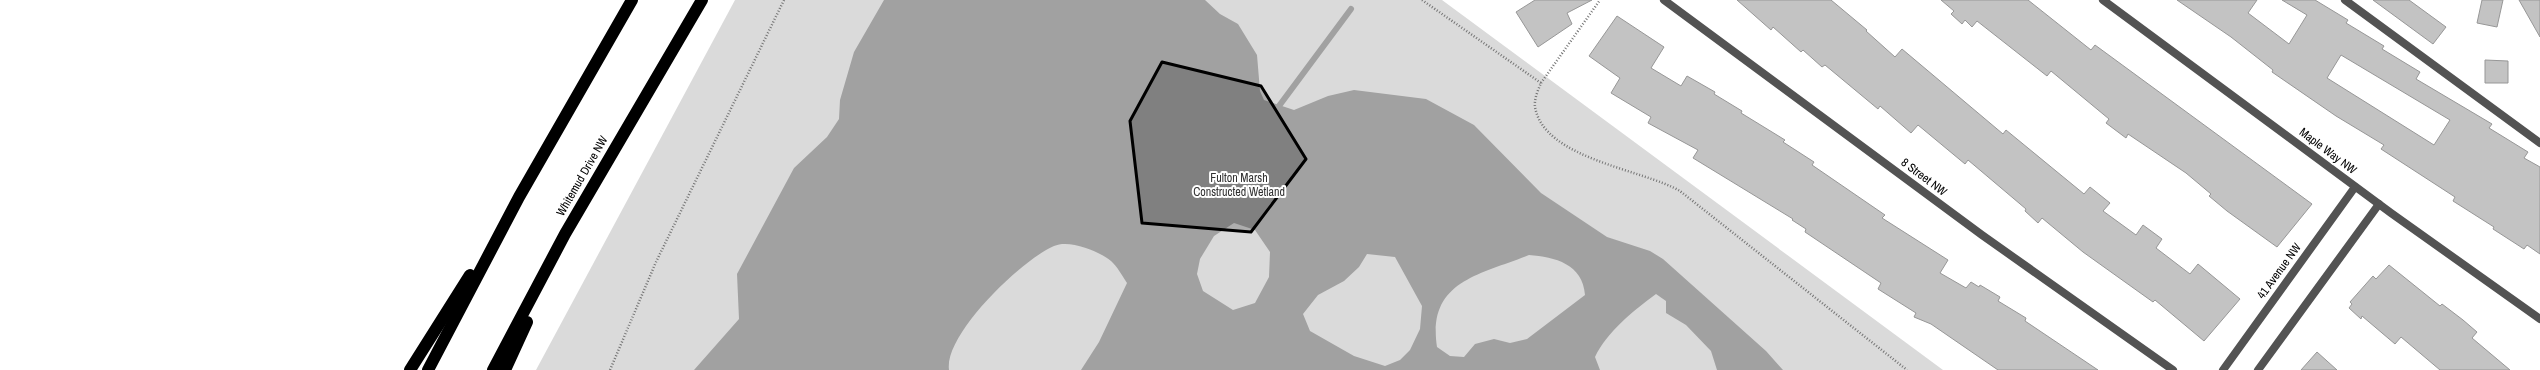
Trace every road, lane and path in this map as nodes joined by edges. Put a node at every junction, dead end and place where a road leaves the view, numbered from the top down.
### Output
1 (632, 0) edge
2 (702, 0) edge
3 (784, 0) edge
4 (1422, 0) edge
5 (1600, 0) edge
6 (1664, 0) edge
7 (2103, 0) edge
8 (2345, 0) edge
9 (1541, 83) junction
10 (2540, 142) edge
11 (2355, 187) junction
12 (519, 198) junction
13 (2379, 204) junction
14 (566, 234) junction
15 (2540, 319) edge
16 (410, 370) edge
17 (428, 370) edge
18 (493, 370) edge
19 (505, 370) edge
20 (610, 370) edge
21 (1907, 370) edge
22 (2173, 370) edge
23 (2223, 370) edge
24 (2258, 370) edge

1 - 12 highway
2 - 14 highway, Whitemud Drive NW
3 - 20 path
4 - 9 path
5 - 9 path
6 - 22 street, 8 Street NW
7 - 11 street, Maple Way NW
8 - 10 street
9 - 21 path
11 - 13 street, Maple Way NW
11 - 23 street, 41 Avenue NW
12 - 16 highway
12 - 17 highway
13 - 15 street, Maple Way NW
13 - 24 street
14 - 18 highway, Whitemud Drive NW
14 - 19 highway

